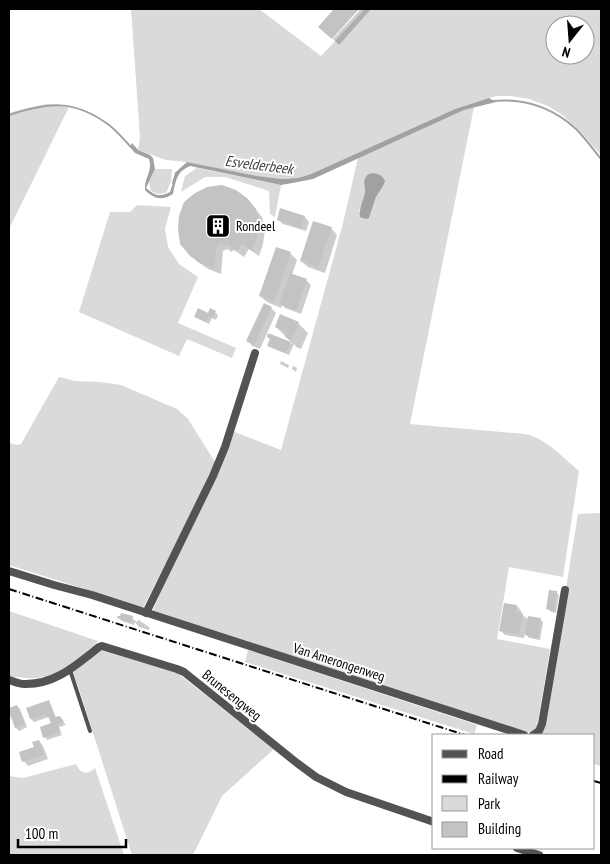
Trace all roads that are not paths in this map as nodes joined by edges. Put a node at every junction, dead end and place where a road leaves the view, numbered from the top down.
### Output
1 (255, 353) dead end
2 (9, 571) edge
3 (565, 590) dead end
4 (146, 613) junction
5 (70, 670) junction
6 (9, 680) edge
7 (90, 731) dead end
8 (521, 734) edge
9 (534, 734) edge
10 (432, 821) edge
11 (520, 849) edge
12 (540, 855) edge

1 - 4 street
2 - 4 street, Van Amerongenweg
3 - 9 street
4 - 8 street, Van Amerongenweg
5 - 6 street, Brunesengweg
5 - 7 lane
5 - 10 street, Brunesengweg
11 - 12 street

